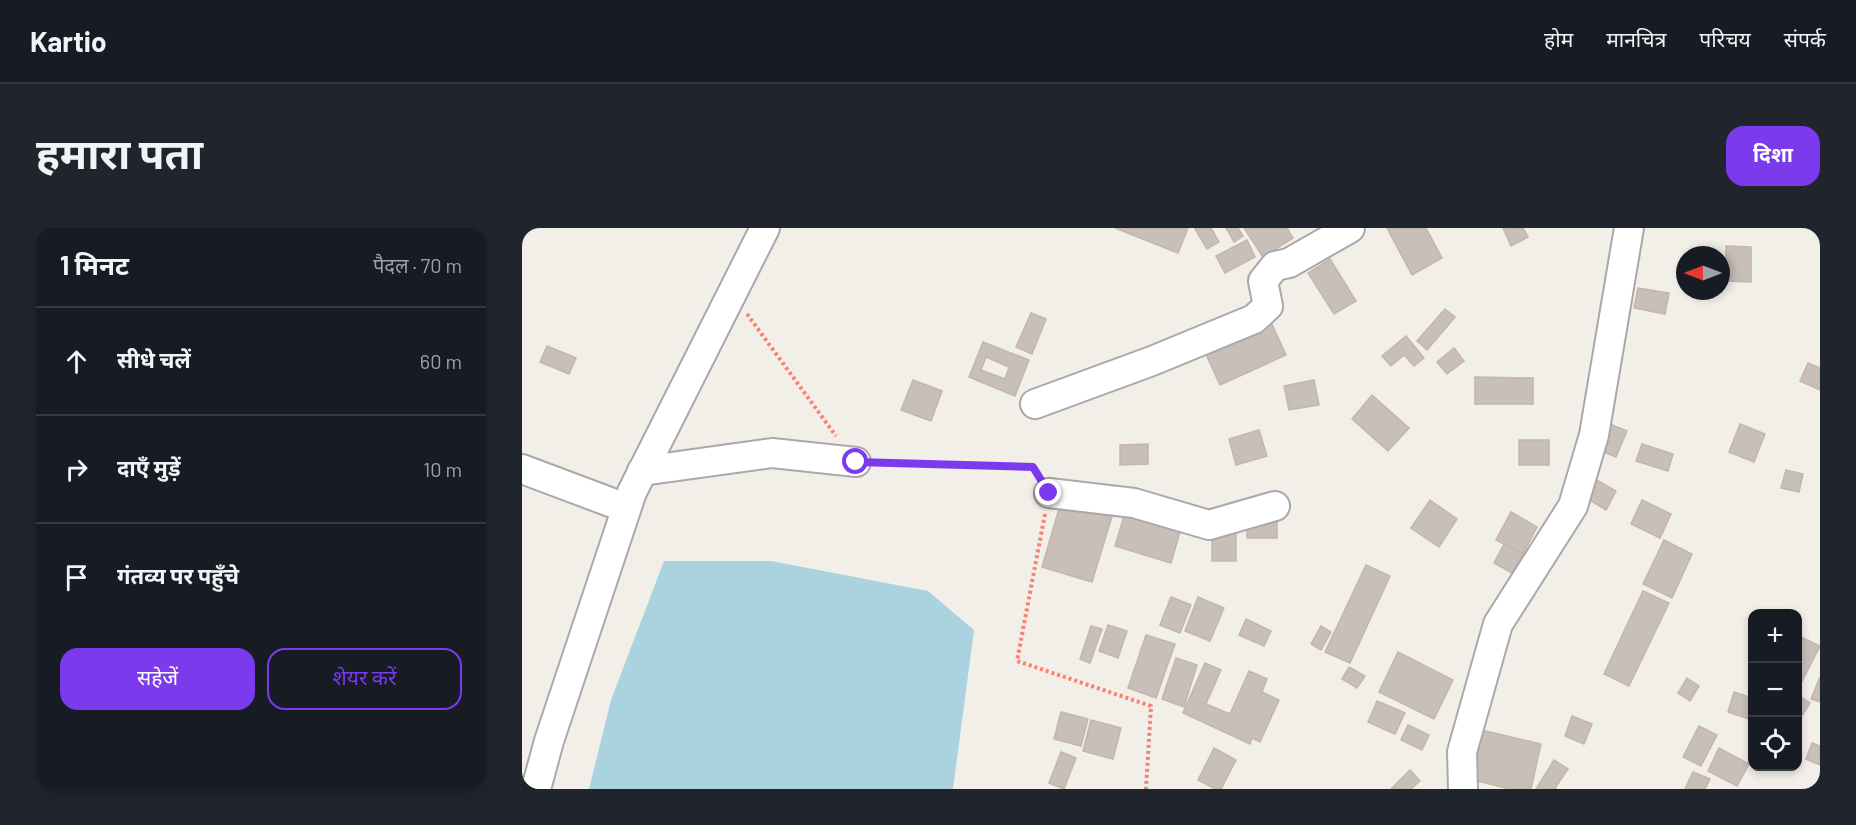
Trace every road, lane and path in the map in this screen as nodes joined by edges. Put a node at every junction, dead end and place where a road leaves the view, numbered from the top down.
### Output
1 (765, 228) edge
2 (1350, 228) edge
3 (1629, 228) edge
4 (732, 293) junction
5 (1035, 404) dead end
6 (856, 462) junction
7 (522, 469) edge
8 (642, 471) junction
9 (1049, 493) junction
10 (1275, 506) dead end
11 (626, 508) junction
12 (536, 789) edge
13 (1146, 789) edge
14 (1463, 789) edge

1 - 4 street
2 - 5 street
3 - 14 street
4 - 6 path
4 - 8 street
6 - 8 street
6 - 9 path
7 - 11 street
8 - 11 street
9 - 10 street
9 - 13 path
11 - 12 street

